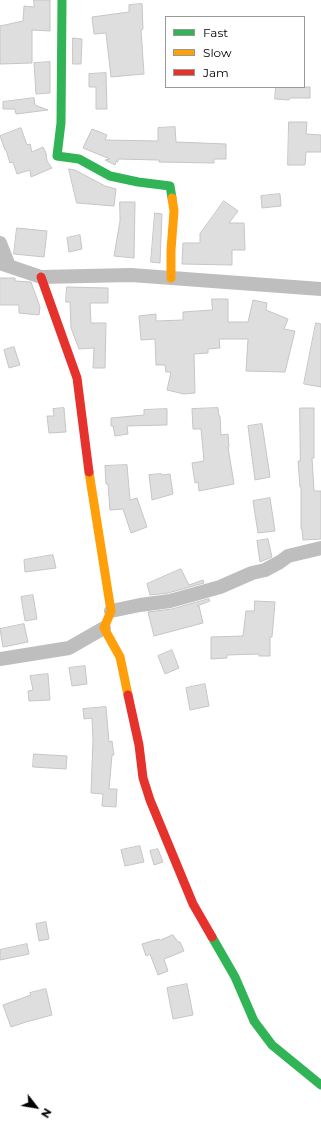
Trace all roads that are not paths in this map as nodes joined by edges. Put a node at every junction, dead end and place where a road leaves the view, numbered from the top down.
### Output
1 (62, 0) edge
2 (0, 243) edge
3 (4, 264) edge
4 (41, 277) junction
5 (171, 278) junction
6 (321, 289) edge
7 (321, 548) edge
8 (111, 611) junction
9 (104, 628) junction
10 (0, 659) edge
11 (321, 1085) edge

1 - 5 street
2 - 3 street
3 - 4 street
4 - 5 street
4 - 8 street
5 - 6 street
7 - 8 street
8 - 9 street
9 - 10 street
9 - 11 street

